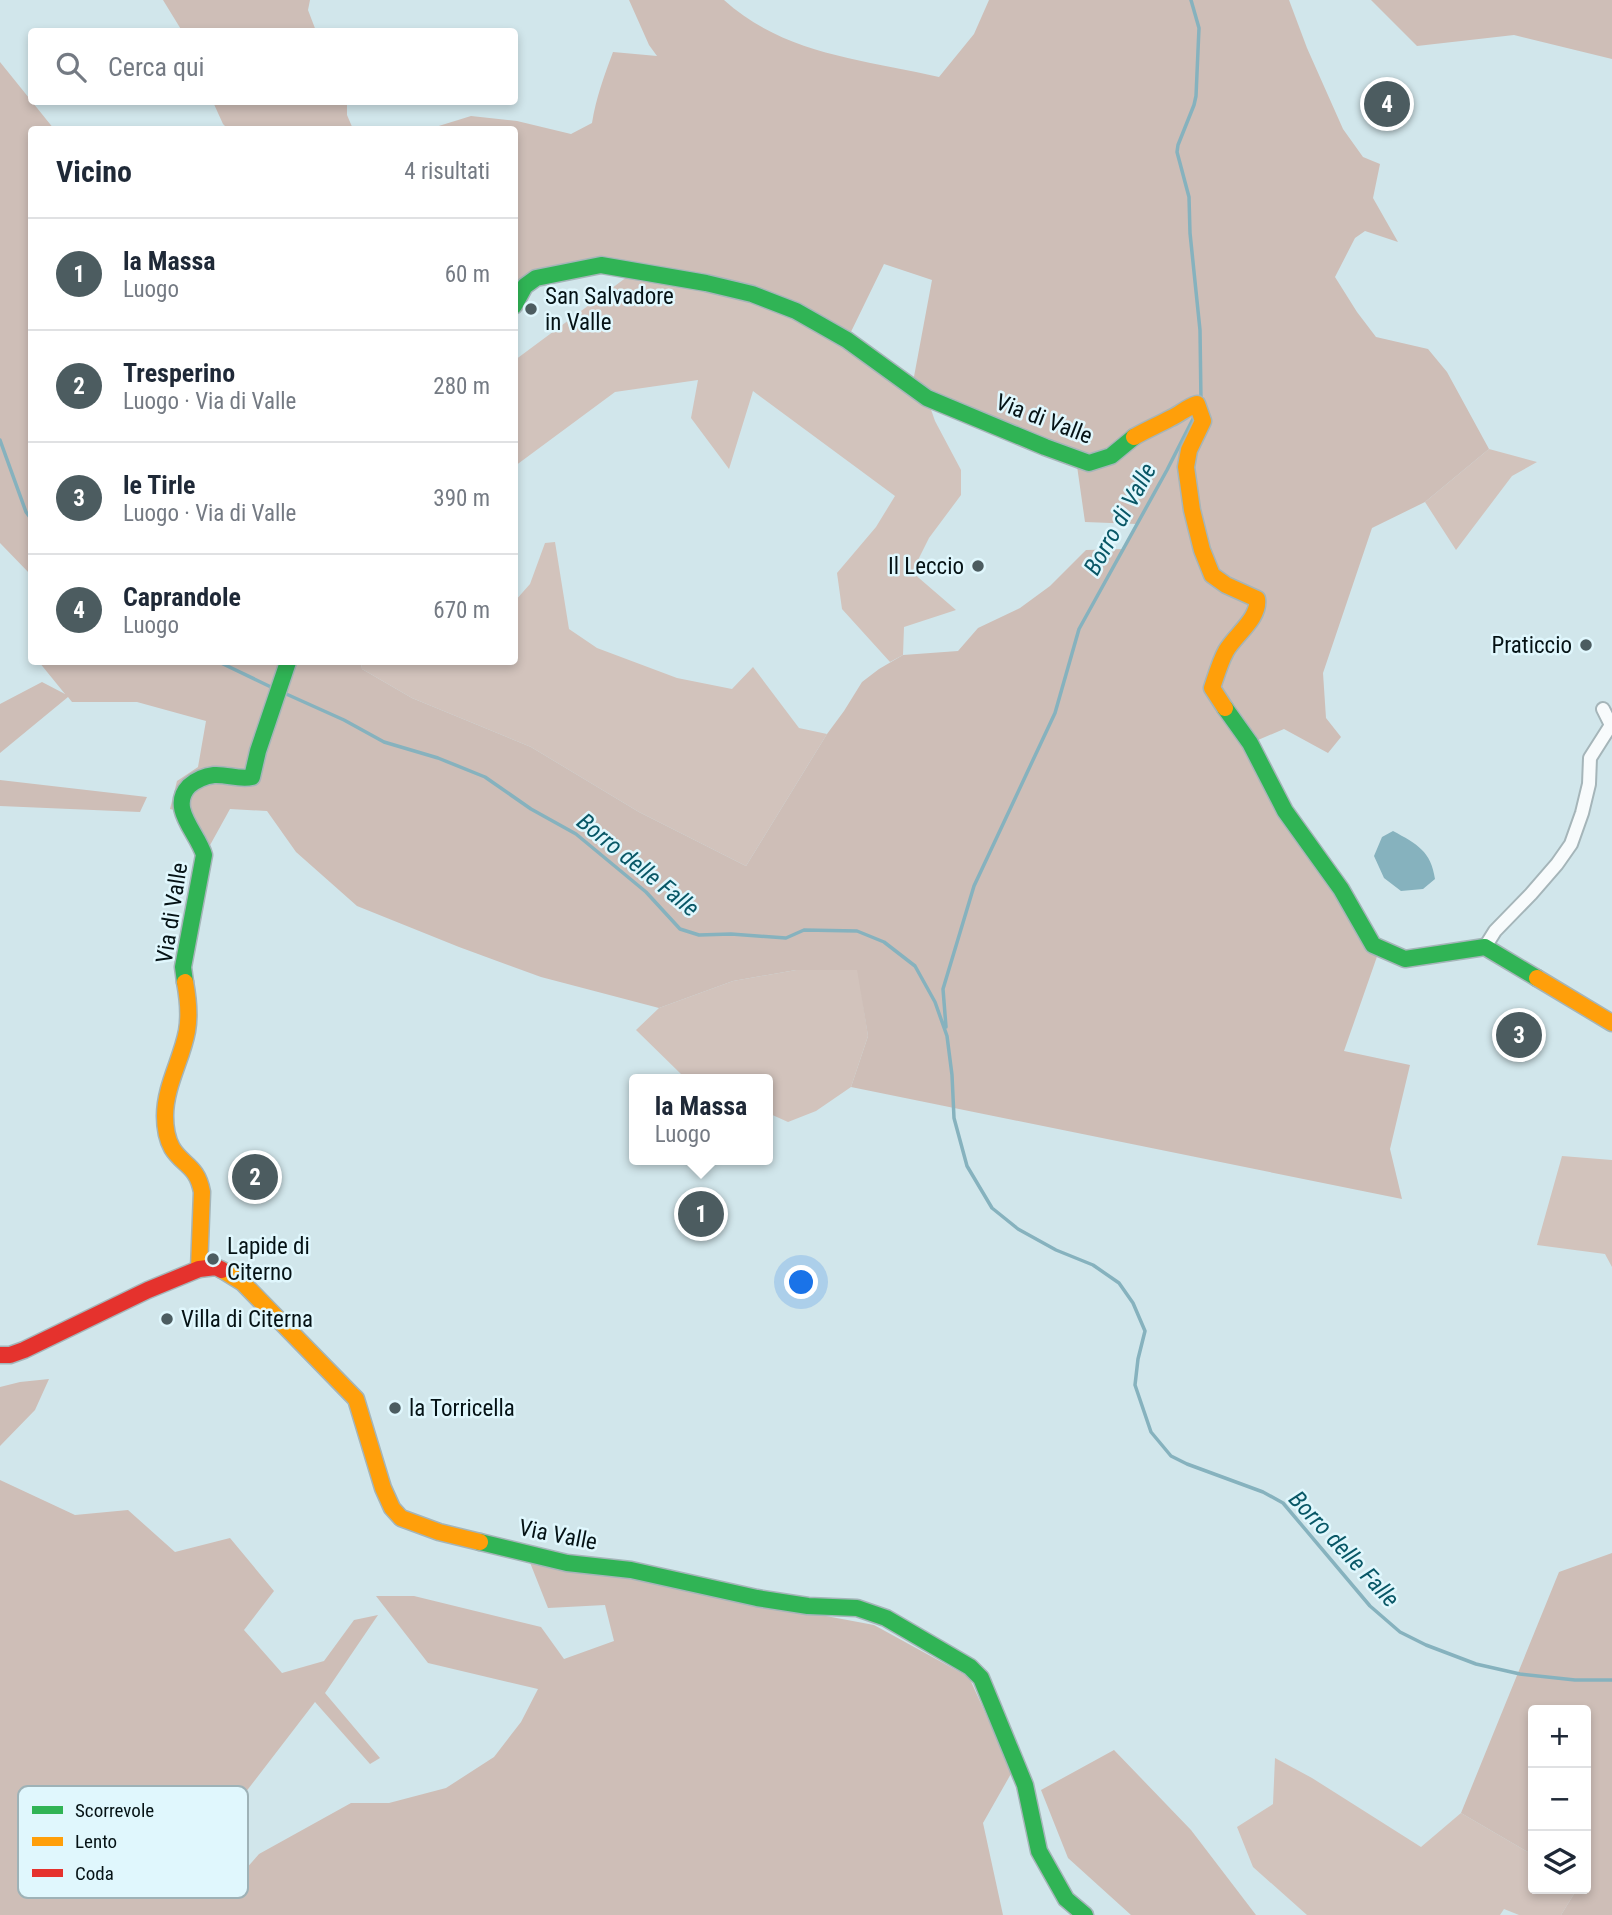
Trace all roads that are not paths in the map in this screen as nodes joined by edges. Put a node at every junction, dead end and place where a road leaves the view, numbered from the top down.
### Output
1 (518, 299) edge
2 (287, 665) edge
3 (1603, 709) dead end
4 (1485, 947) junction
5 (1612, 1023) edge
6 (199, 1269) junction
7 (0, 1355) edge
8 (1085, 1915) edge

1 - 4 street, Via di Valle
2 - 6 street, Via di Valle
3 - 4 street
4 - 5 street
6 - 7 street
6 - 8 street, Via Valle

